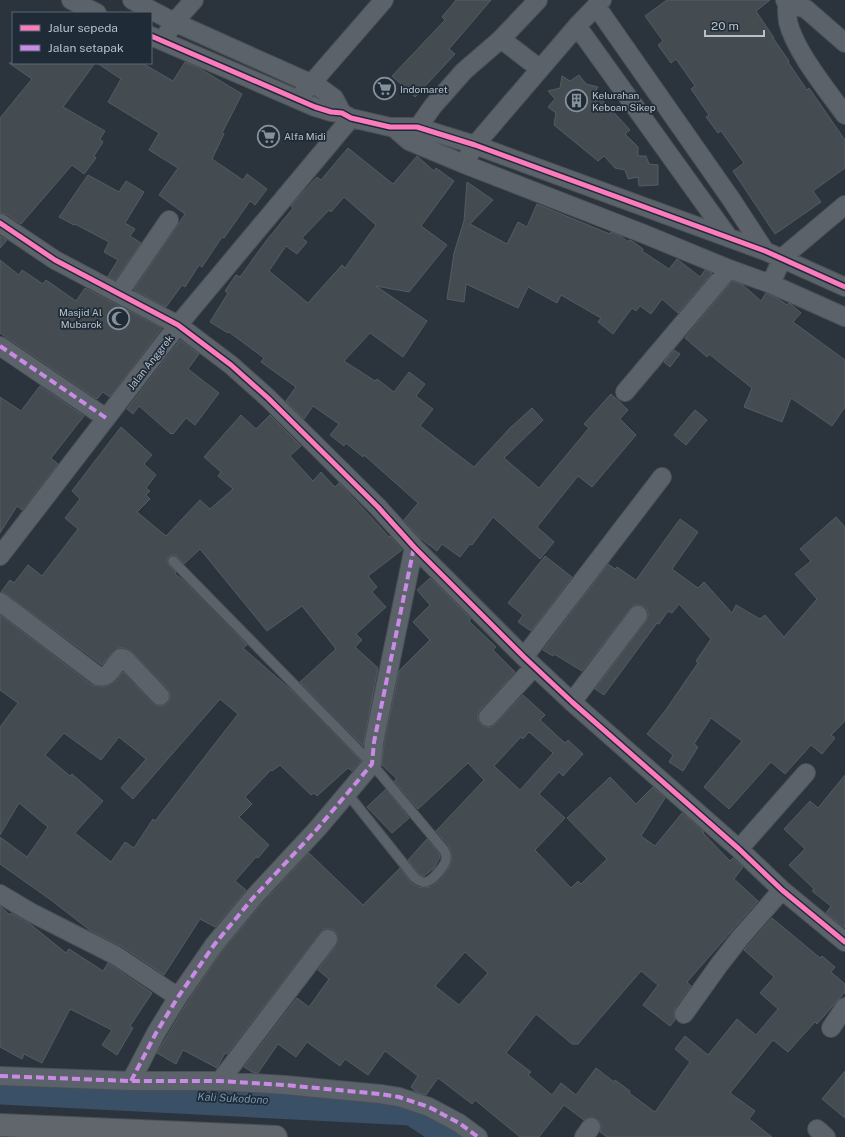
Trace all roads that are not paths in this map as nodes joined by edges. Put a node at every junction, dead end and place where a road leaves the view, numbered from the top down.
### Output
1 (71, 0) edge
2 (132, 0) edge
3 (194, 0) edge
4 (384, 0) edge
5 (538, 0) edge
6 (786, 1) edge
7 (599, 3) edge
8 (95, 12) edge
9 (174, 22) junction
10 (577, 26) junction
11 (156, 39) edge
12 (501, 39) junction
13 (845, 43) edge
14 (540, 69) junction
15 (311, 83) junction
16 (298, 101) junction
17 (346, 115) junction
18 (845, 115) edge
19 (413, 134) junction
20 (474, 145) junction
21 (464, 164) junction
22 (845, 205) edge
23 (169, 220) dead end
24 (0, 223) edge
25 (729, 238) junction
26 (765, 250) junction
27 (782, 258) junction
28 (729, 269) junction
29 (771, 284) junction
30 (845, 287) edge
31 (118, 293) junction
32 (845, 318) edge
33 (178, 325) junction
34 (0, 346) edge
35 (625, 392) dead end
36 (106, 418) junction
37 (662, 477) dead end
38 (414, 547) junction
39 (0, 556) edge
40 (173, 561) dead end
41 (0, 602) edge
42 (638, 614) dead end
43 (529, 662) junction
44 (160, 696) dead end
45 (572, 702) junction
46 (488, 717) dead end
47 (372, 764) junction
48 (806, 773) dead end
49 (347, 793) junction
50 (739, 849) junction
51 (782, 890) junction
52 (0, 894) edge
53 (328, 939) dead end
54 (845, 942) edge
55 (178, 997) junction
56 (845, 1007) edge
57 (684, 1014) dead end
58 (831, 1028) dead end
59 (0, 1076) edge
60 (130, 1081) junction
61 (220, 1081) junction
62 (0, 1125) edge
63 (276, 1137) edge
64 (478, 1137) edge

1 - 8 street
2 - 9 street
3 - 9 street
4 - 15 street
5 - 12 street
6 - 13 street
6 - 18 street
7 - 10 street
7 - 26 street
9 - 11 street
9 - 15 street
10 - 14 street
10 - 25 street
11 - 16 street
12 - 14 street
12 - 19 street
14 - 20 street
15 - 16 street
15 - 17 street
16 - 17 street
17 - 19 street
17 - 33 street, Jalan Anggrek
19 - 20 street
19 - 21 street
20 - 21 street
20 - 25 street
21 - 28 street
22 - 27 street
23 - 31 street
24 - 31 street
25 - 26 street
26 - 27 street
27 - 29 street
27 - 30 street
28 - 29 street
28 - 35 street
29 - 32 street
31 - 33 street
33 - 36 street, Jalan Anggrek
33 - 38 street
34 - 36 street
36 - 39 street, Jalan Anggrek
37 - 43 street
38 - 43 street
38 - 47 street
40 - 47 lane
41 - 44 street
42 - 45 street
43 - 45 street
43 - 46 street
45 - 50 street
47 - 49 street
47 - 49 lane
48 - 50 street
49 - 55 street
50 - 51 street
51 - 54 street
51 - 57 street
52 - 55 street
53 - 61 street
55 - 60 street
56 - 58 street
59 - 60 street
60 - 61 street
61 - 64 street
62 - 63 main road

